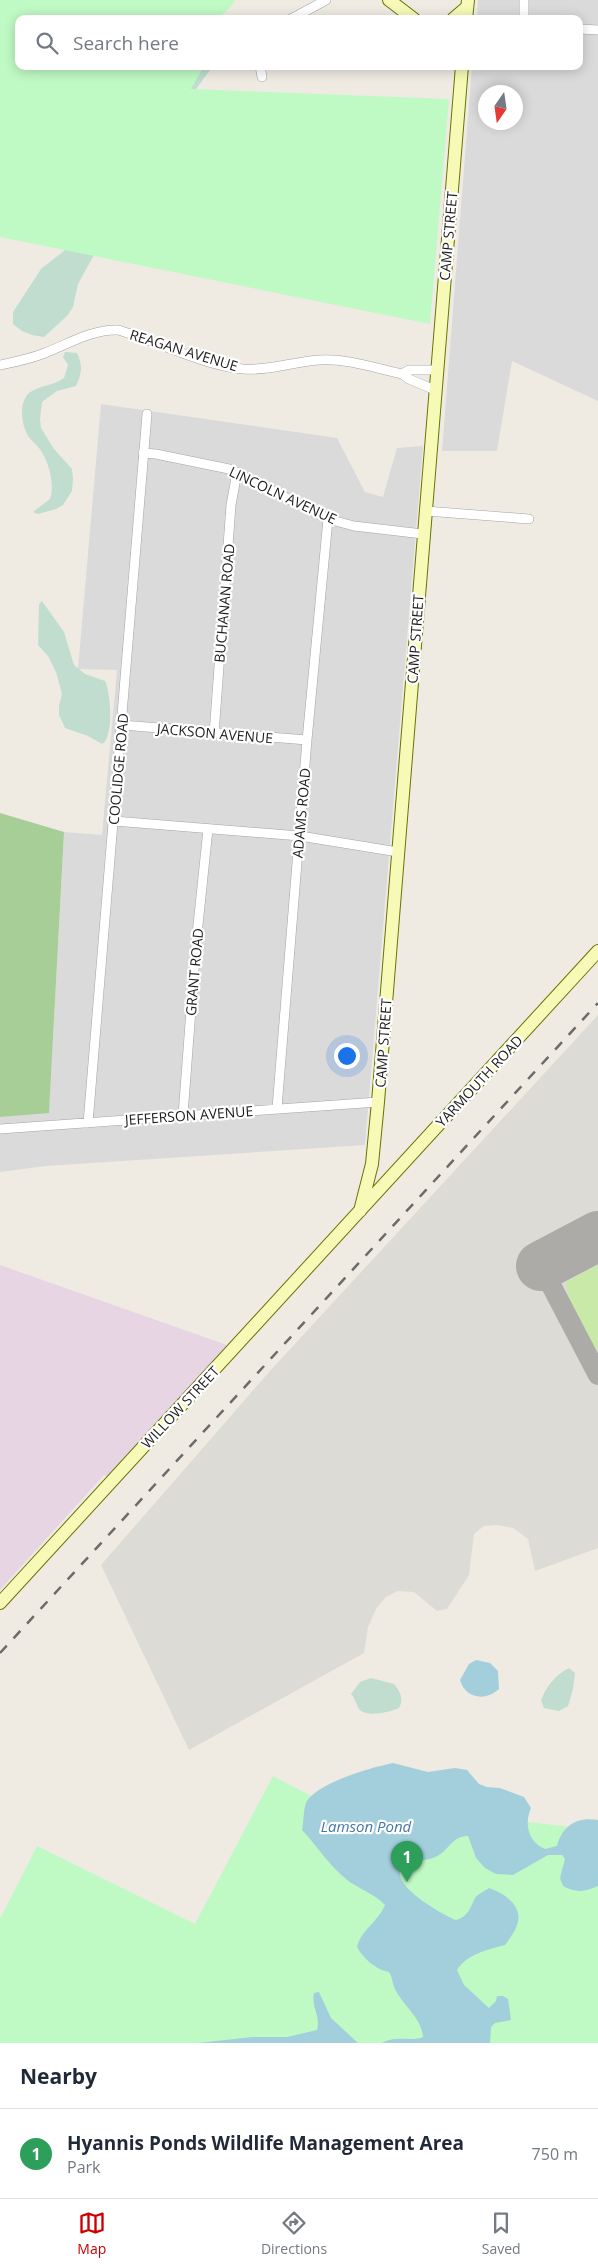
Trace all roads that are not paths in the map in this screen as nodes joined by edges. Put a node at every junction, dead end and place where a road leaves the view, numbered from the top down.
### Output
1 (326, 0) edge
2 (389, 0) edge
3 (524, 0) edge
4 (298, 15) edge
5 (409, 15) edge
6 (524, 15) edge
7 (583, 28) edge
8 (598, 30) edge
9 (261, 70) edge
10 (462, 70) edge
11 (262, 77) dead end
12 (0, 365) edge
13 (437, 370) junction
14 (402, 374) junction
15 (435, 390) junction
16 (147, 414) dead end
17 (143, 453) junction
18 (237, 472) junction
19 (426, 511) junction
20 (328, 518) junction
21 (528, 519) dead end
22 (424, 534) junction
23 (122, 725) junction
24 (214, 734) junction
25 (307, 740) junction
26 (114, 821) junction
27 (208, 829) junction
28 (300, 836) junction
29 (398, 852) junction
30 (598, 951) edge
31 (378, 1102) junction
32 (277, 1108) junction
33 (183, 1115) junction
34 (88, 1123) junction
35 (0, 1129) edge
36 (372, 1164) junction
37 (389, 1179) junction
38 (360, 1211) junction
39 (0, 1603) edge

1 - 4 street
2 - 5 main road
3 - 6 street
7 - 8 street
9 - 11 street
10 - 13 main road, CAMP STREET
12 - 14 street, REAGAN AVENUE
13 - 14 street, REAGAN AVENUE
13 - 15 main road, CAMP STREET
14 - 15 street, REAGAN AVENUE
15 - 19 main road, CAMP STREET
16 - 17 street, COOLIDGE ROAD
17 - 18 street, LINCOLN AVENUE
17 - 23 street, COOLIDGE ROAD
18 - 20 street, LINCOLN AVENUE
18 - 24 street, BUCHANAN ROAD
19 - 21 street
19 - 22 main road, CAMP STREET
20 - 22 street, LINCOLN AVENUE
20 - 25 street, ADAMS ROAD
22 - 29 main road, CAMP STREET
23 - 24 street, JACKSON AVENUE
23 - 26 street, COOLIDGE ROAD
24 - 25 street, JACKSON AVENUE
25 - 28 street, ADAMS ROAD
26 - 27 street
26 - 34 street, COOLIDGE ROAD
27 - 28 street
27 - 33 street, GRANT ROAD
28 - 29 street
28 - 32 street, ADAMS ROAD
29 - 31 main road, CAMP STREET
30 - 37 main road, YARMOUTH ROAD
31 - 32 street, JEFFERSON AVENUE
31 - 36 main road, CAMP STREET
32 - 33 street, JEFFERSON AVENUE
33 - 34 street, JEFFERSON AVENUE
34 - 35 street, JEFFERSON AVENUE
36 - 37 main road
36 - 38 main road, CAMP STREET
37 - 38 main road, YARMOUTH ROAD
38 - 39 main road, WILLOW STREET

